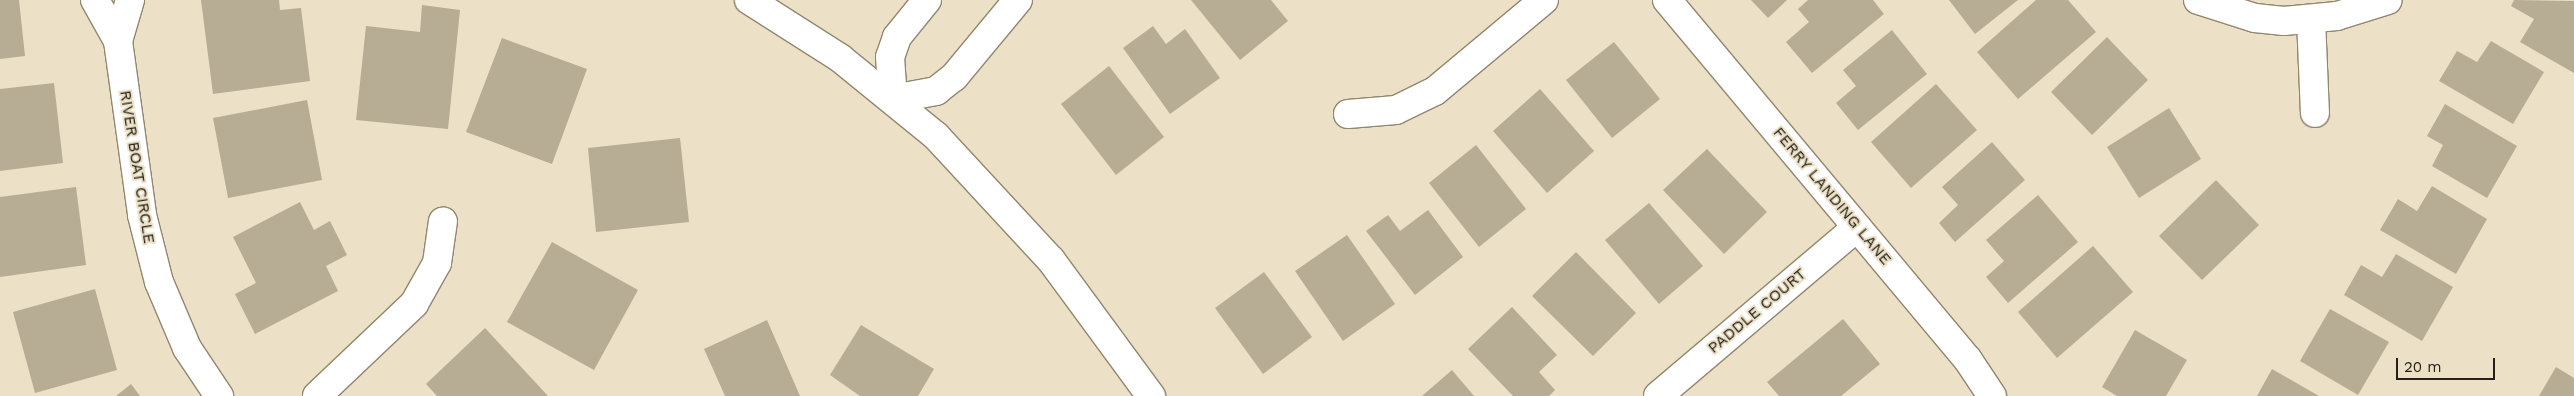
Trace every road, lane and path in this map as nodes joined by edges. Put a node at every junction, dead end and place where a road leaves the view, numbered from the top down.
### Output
1 (95, 0) edge
2 (130, 0) edge
3 (749, 0) edge
4 (927, 0) edge
5 (1018, 0) edge
6 (1544, 0) edge
7 (1667, 0) edge
8 (2198, 0) edge
9 (2388, 0) edge
10 (2311, 19) junction
11 (118, 41) junction
12 (893, 99) junction
13 (2315, 113) dead end
14 (1348, 114) dead end
15 (443, 221) dead end
16 (1858, 227) junction
17 (219, 396) edge
18 (317, 396) edge
19 (1151, 396) edge
20 (1658, 396) edge
21 (1992, 396) edge

1 - 11 street, RIVER BOAT CIRCLE
2 - 11 street, RIVER BOAT CIRCLE
3 - 12 street
4 - 12 street
5 - 12 street
6 - 14 street
7 - 16 street, FERRY LANDING LANE
8 - 10 street
9 - 10 street
10 - 13 street
11 - 17 street, RIVER BOAT CIRCLE
12 - 19 street
15 - 18 street
16 - 20 street, PADDLE COURT
16 - 21 street, FERRY LANDING LANE

